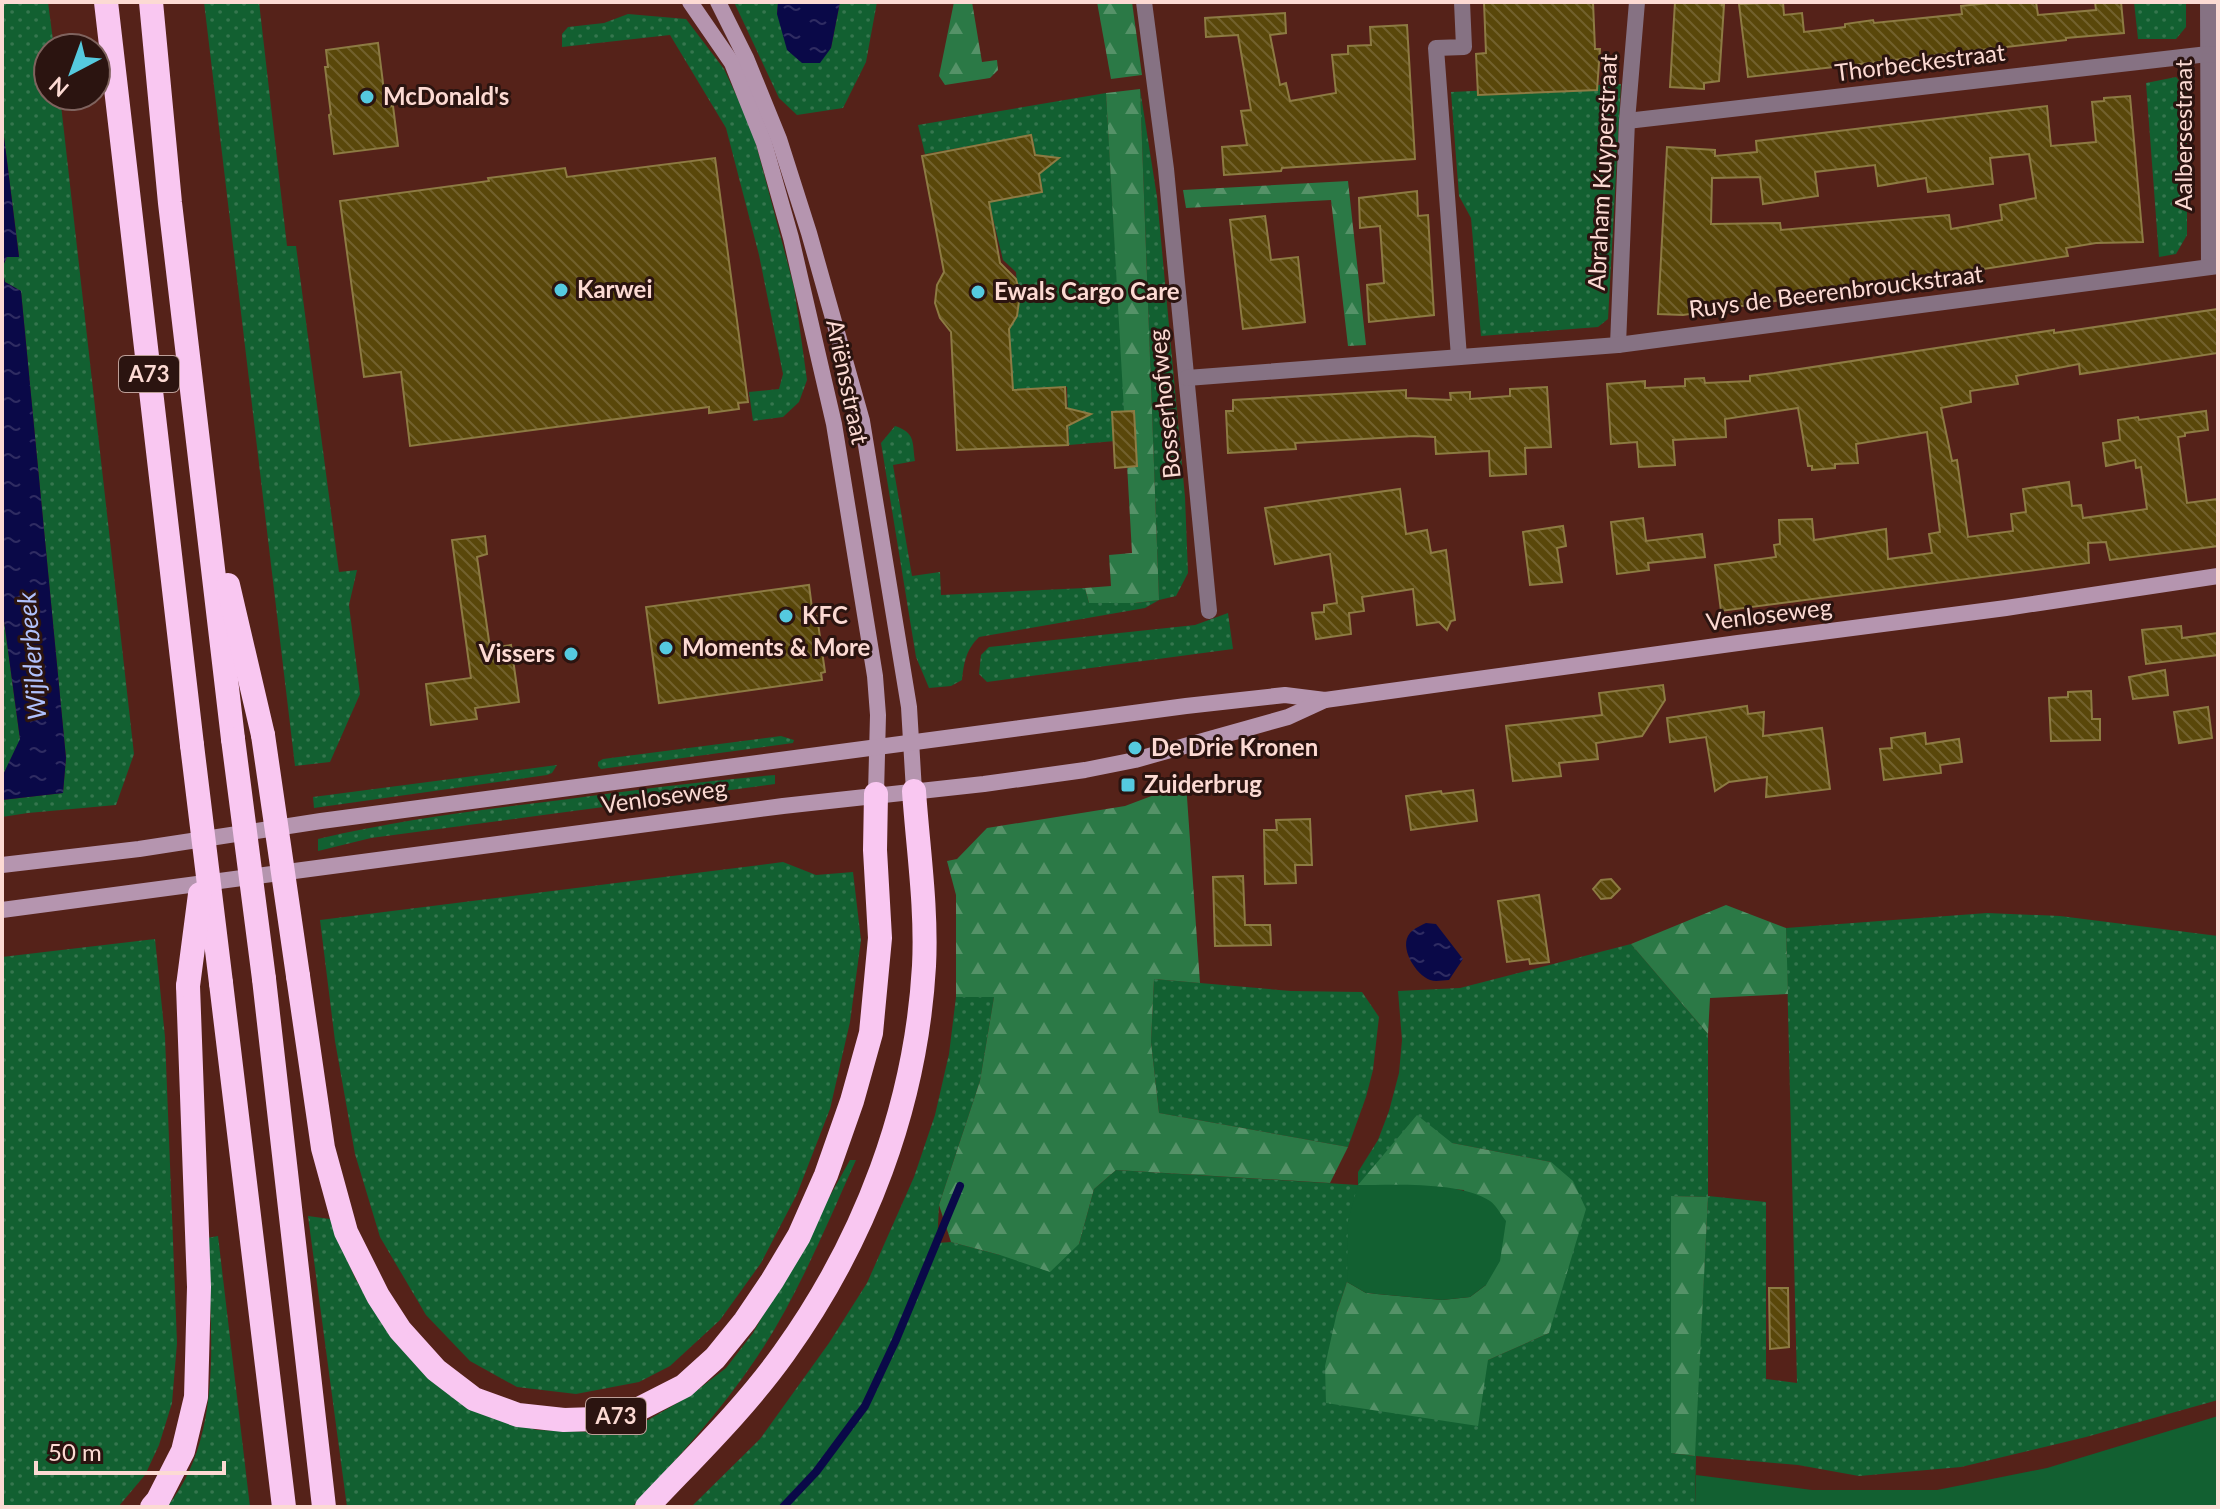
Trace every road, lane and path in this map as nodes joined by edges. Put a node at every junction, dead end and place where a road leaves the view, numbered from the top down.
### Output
1 (106, 2) edge
2 (151, 2) edge
3 (690, 2) edge
4 (718, 2) edge
5 (1144, 2) edge
6 (1462, 2) edge
7 (1637, 2) edge
8 (2208, 2) edge
9 (2213, 55) edge
10 (1627, 121) junction
11 (2214, 266) edge
12 (1618, 345) junction
13 (1459, 357) junction
14 (1187, 378) junction
15 (201, 468) junction
16 (2218, 576) edge
17 (1209, 611) dead end
18 (1325, 700) junction
19 (911, 743) junction
20 (878, 747) junction
21 (914, 791) junction
22 (876, 794) junction
23 (205, 856) junction
24 (2, 865) edge
25 (2, 910) edge
26 (152, 1507) edge
27 (284, 1507) edge
28 (324, 1507) edge
29 (647, 1507) edge

1 - 23 highway, A73, bridge
2 - 15 highway, A73
3 - 20 main road, Ariënsstraat
4 - 19 main road, Ariënsstraat
5 - 14 street, Bosserhofweg
6 - 13 street
7 - 10 street, Abraham Kuyperstraat
8 - 9 street, Aalbersestraat
9 - 10 street, Thorbeckestraat
9 - 11 street, Aalbersestraat
10 - 12 street, Abraham Kuyperstraat
11 - 12 street, Ruys de Beerenbrouckstraat
12 - 13 street, Ruys de Beerenbrouckstraat
13 - 14 street, Ruys de Beerenbrouckstraat
14 - 17 street, Bosserhofweg
15 - 22 highway, A73, bridge
15 - 28 highway, A73, bridge
16 - 18 main road, Venloseweg
18 - 19 main road, Venloseweg
18 - 21 main road, Venloseweg
19 - 20 main road, Venloseweg
19 - 21 main road, Ariënsstraat
20 - 22 main road, Ariënsstraat
20 - 24 main road, Venloseweg
21 - 22 main road, Venloseweg
21 - 29 highway
22 - 25 main road, Venloseweg
23 - 26 highway, A73, bridge
23 - 27 highway, A73, bridge

